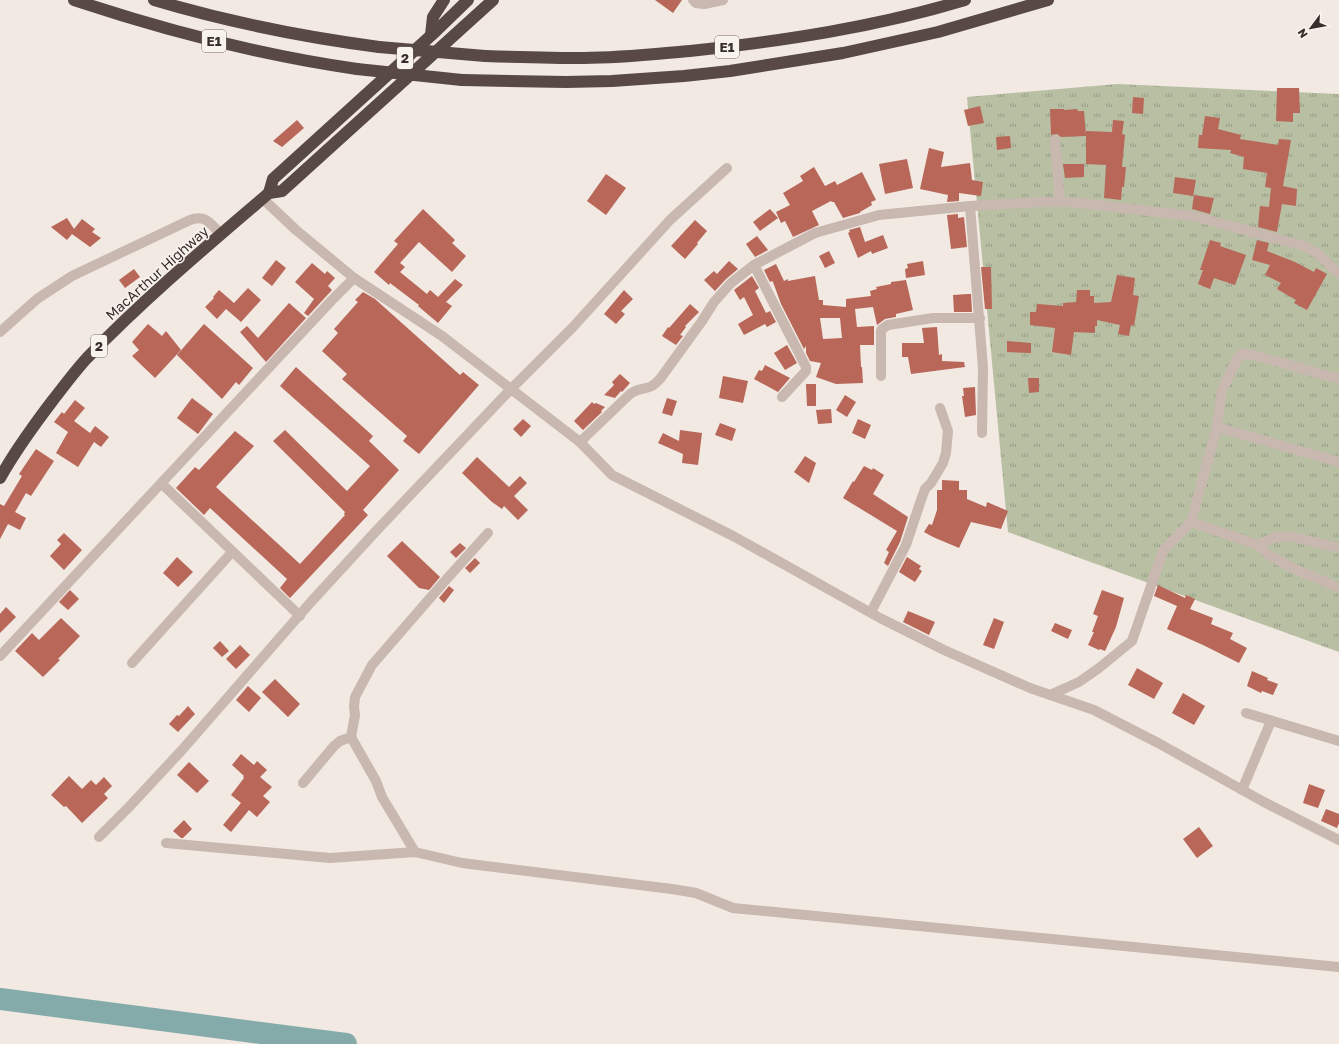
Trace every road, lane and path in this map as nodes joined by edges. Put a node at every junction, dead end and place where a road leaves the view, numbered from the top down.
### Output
1 (74, 0) edge
2 (154, 0) edge
3 (444, 0) edge
4 (468, 0) edge
5 (493, 0) edge
6 (693, 0) edge
7 (723, 0) edge
8 (965, 0) edge
9 (1048, 0) edge
10 (431, 35) junction
11 (1056, 140) dead end
12 (727, 168) dead end
13 (266, 196) junction
14 (1060, 202) junction
15 (970, 206) junction
16 (221, 234) junction
17 (754, 265) junction
18 (1339, 274) edge
19 (354, 278) junction
20 (980, 318) junction
21 (0, 332) edge
22 (881, 376) dead end
23 (1339, 379) edge
24 (510, 389) junction
25 (782, 397) dead end
26 (940, 408) dead end
27 (1217, 427) junction
28 (982, 433) dead end
29 (580, 442) junction
30 (1339, 462) edge
31 (0, 478) edge
32 (162, 484) junction
33 (1191, 522) junction
34 (488, 533) dead end
35 (1258, 545) junction
36 (1339, 548) edge
37 (232, 552) junction
38 (1339, 588) edge
39 (871, 612) junction
40 (300, 616) junction
41 (0, 656) edge
42 (132, 663) dead end
43 (1050, 695) junction
44 (1246, 713) dead end
45 (1271, 721) junction
46 (351, 737) junction
47 (1339, 741) edge
48 (303, 783) dead end
49 (1242, 790) junction
50 (99, 837) dead end
51 (1339, 840) edge
52 (166, 843) dead end
53 (415, 852) junction
54 (1339, 967) edge

1 - 9 highway, E1, bridge
2 - 8 highway, E1, bridge
3 - 10 highway
4 - 10 highway, MacArthur Highway / 2
5 - 13 highway, MacArthur Highway / 2
6 - 7 street
10 - 13 highway, MacArthur Highway / 2
11 - 14 street
12 - 24 street
13 - 16 highway, MacArthur Highway / 2
13 - 19 street
14 - 15 street
14 - 18 street
15 - 17 street
15 - 20 street
16 - 21 street
16 - 31 highway, MacArthur Highway / 2
17 - 25 street
17 - 29 street
19 - 24 street
19 - 32 street
20 - 22 street
20 - 28 street
23 - 27 street
24 - 29 street
24 - 40 street
26 - 39 street
27 - 30 street
27 - 33 street
29 - 39 street
32 - 37 street
32 - 41 street
33 - 35 street
33 - 43 street
34 - 46 street
35 - 36 street
35 - 38 street
37 - 40 street
37 - 42 street
39 - 43 street
40 - 50 street
43 - 49 street
44 - 45 street
45 - 47 street
45 - 49 street
46 - 48 street
46 - 53 street
49 - 51 street
52 - 53 street
53 - 54 street

